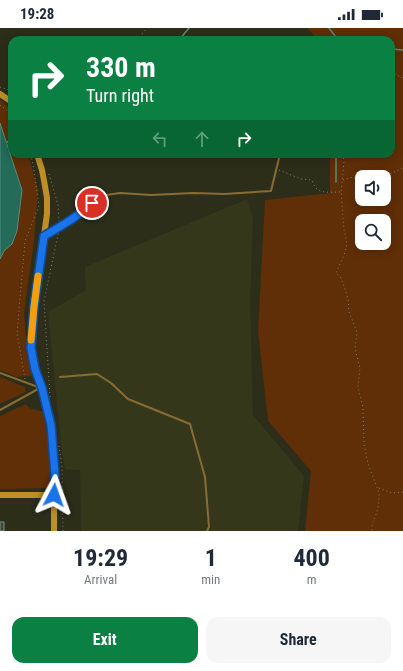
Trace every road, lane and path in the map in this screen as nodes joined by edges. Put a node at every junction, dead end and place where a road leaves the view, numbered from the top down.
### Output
1 (31, 158) edge
2 (38, 158) edge
3 (279, 158) edge
4 (344, 158) edge
5 (403, 168) edge
6 (276, 169) junction
7 (391, 173) edge
8 (355, 178) edge
9 (342, 180) junction
10 (341, 192) junction
11 (44, 236) junction
12 (0, 374) edge
13 (60, 377) dead end
14 (25, 383) junction
15 (42, 388) junction
16 (0, 410) edge
17 (378, 488) junction
18 (403, 492) edge
19 (0, 495) edge
20 (54, 495) junction
21 (54, 531) edge
22 (207, 531) edge
23 (372, 531) edge

1 - 14 path
2 - 11 street
3 - 6 lane
4 - 9 path
5 - 7 path
6 - 10 path
6 - 11 lane
8 - 9 path
9 - 10 path
10 - 17 path
11 - 15 street
12 - 14 lane
13 - 22 lane
14 - 15 lane
15 - 16 lane
15 - 20 street
17 - 18 path
17 - 23 path
19 - 20 street
20 - 21 street

